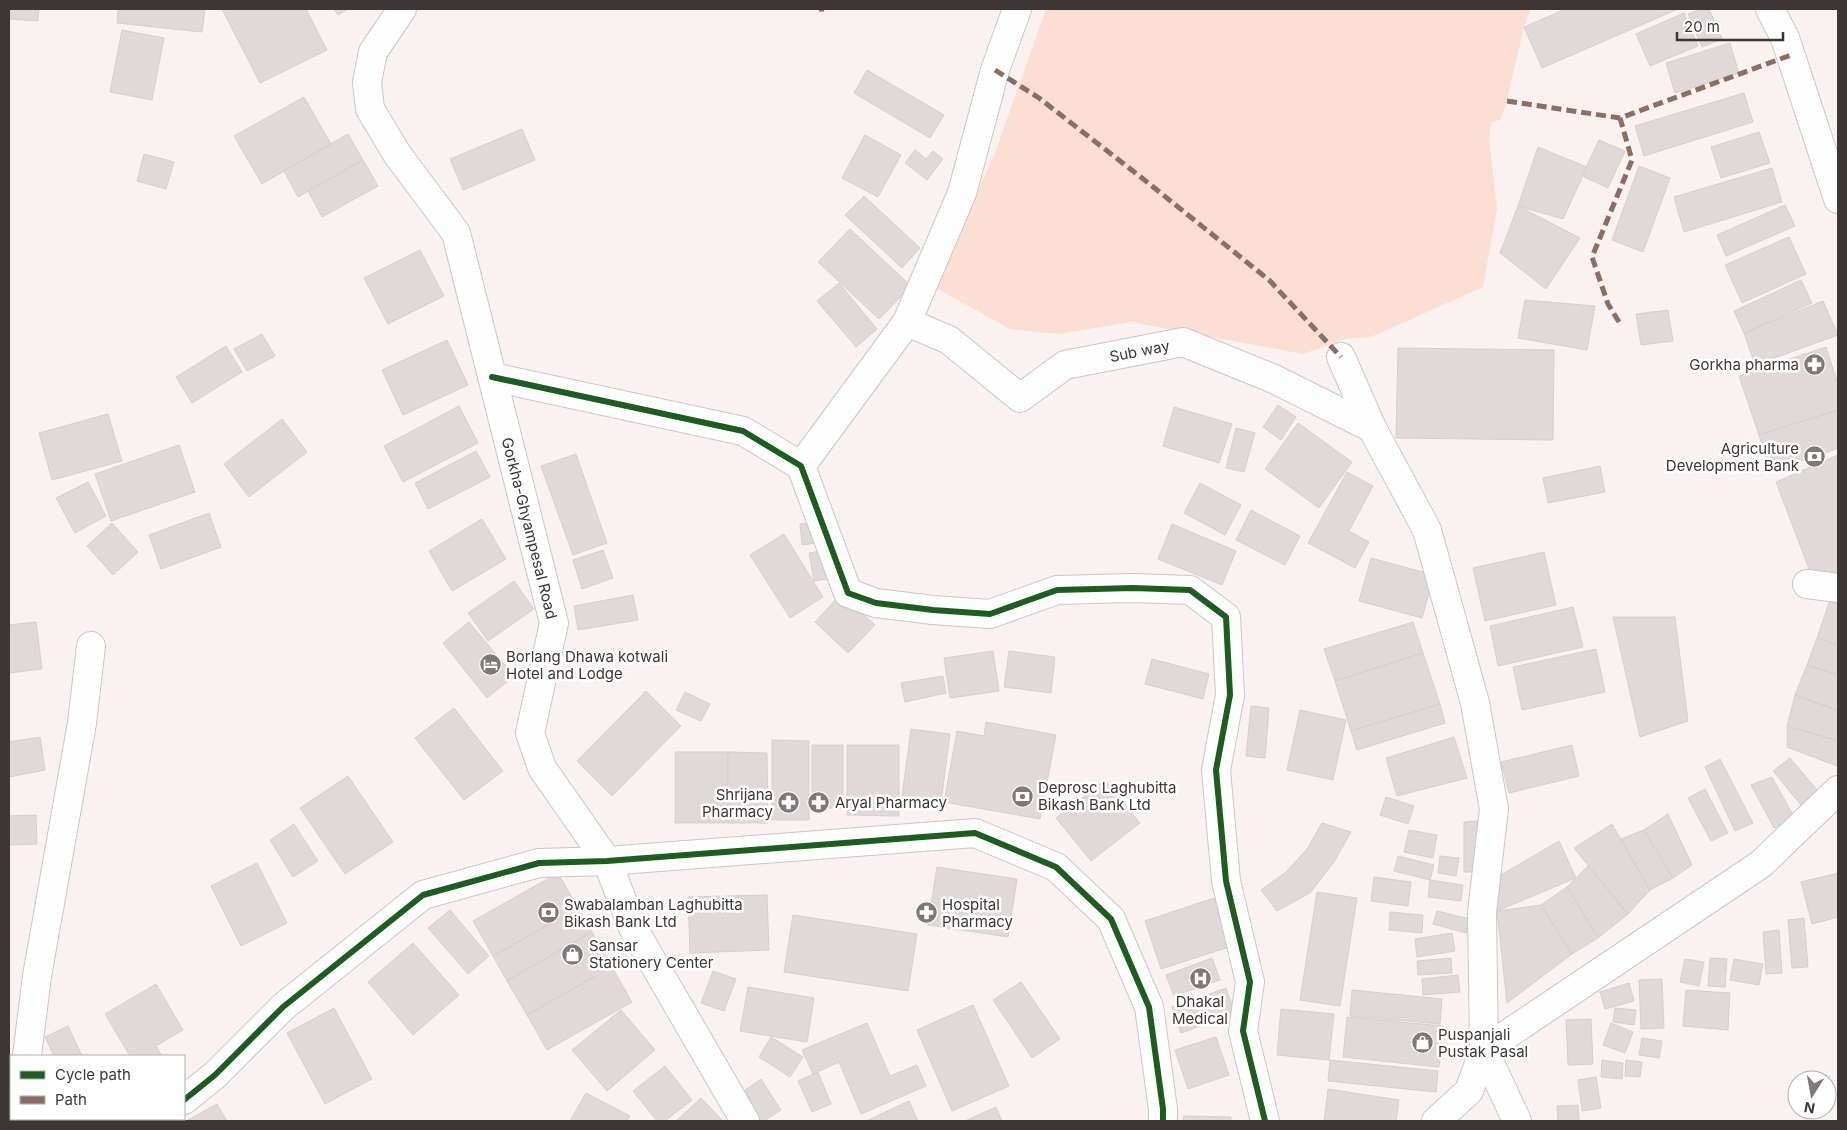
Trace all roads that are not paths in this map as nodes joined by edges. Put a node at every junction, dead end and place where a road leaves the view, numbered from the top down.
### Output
1 (402, 9) edge
2 (1017, 9) edge
3 (1770, 9) edge
4 (1838, 199) edge
5 (907, 322) junction
6 (1341, 357) dead end
7 (492, 377) junction
8 (1372, 428) junction
9 (801, 466) junction
10 (1807, 584) dead end
11 (1838, 588) edge
12 (91, 646) dead end
13 (1838, 790) edge
14 (607, 861) junction
15 (1484, 1050) junction
16 (28, 1055) edge
17 (185, 1099) edge
18 (744, 1121) edge
19 (1162, 1121) edge
20 (1265, 1121) edge
21 (1436, 1121) edge
22 (1516, 1121) edge

1 - 7 street, Gorkha-Ghyampesal Road
2 - 5 street
3 - 4 street
5 - 8 street, Sub way
5 - 9 street
6 - 8 street
7 - 9 street
7 - 14 street, Gorkha-Ghyampesal Road
8 - 15 street
9 - 20 street
10 - 11 street
12 - 16 street
13 - 15 street
14 - 17 street
14 - 18 street, Gorkha-Ghyampesal Road
14 - 19 street
15 - 21 street
15 - 22 street

